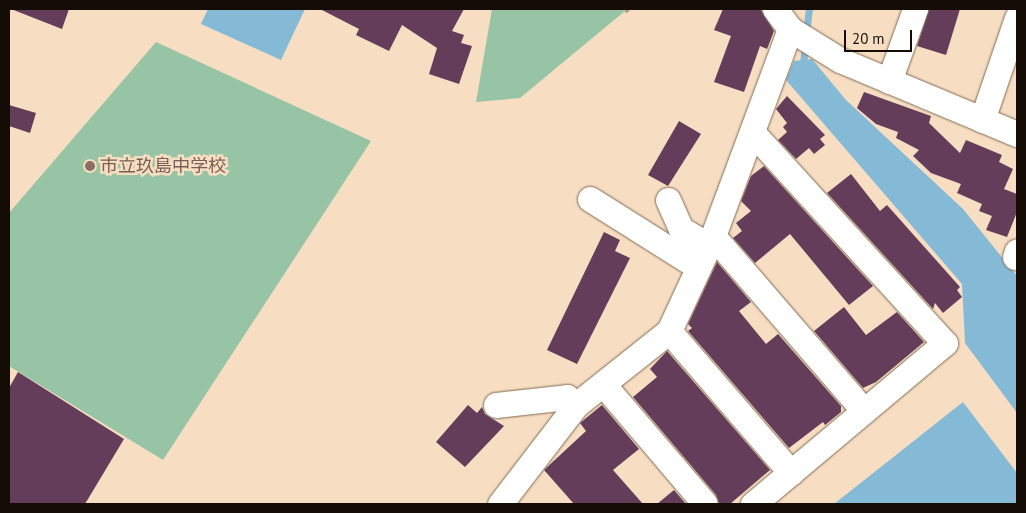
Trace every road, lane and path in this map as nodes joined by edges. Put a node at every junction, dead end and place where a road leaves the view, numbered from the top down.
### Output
1 (632, 9) edge
2 (776, 9) edge
3 (915, 9) edge
4 (625, 11) dead end
5 (1017, 18) edge
6 (791, 29) junction
7 (889, 81) junction
8 (982, 120) junction
9 (752, 132) junction
10 (1017, 134) edge
11 (590, 199) dead end
12 (668, 200) dead end
13 (710, 240) junction
14 (698, 267) junction
15 (669, 331) junction
16 (603, 384) junction
17 (496, 405) dead end
18 (576, 406) junction
19 (864, 411) junction
20 (791, 473) junction
21 (500, 504) edge
22 (705, 504) edge
23 (753, 504) edge

1 - 4 path
2 - 6 street
3 - 7 street
5 - 8 street
6 - 7 street
6 - 9 street
7 - 8 street
8 - 10 street
9 - 13 street
9 - 19 street
11 - 14 street
12 - 13 street
13 - 14 street
13 - 19 street
14 - 15 street
15 - 16 street
15 - 20 street
16 - 18 street
16 - 22 street
17 - 18 street
18 - 21 street
19 - 20 street
20 - 23 street

